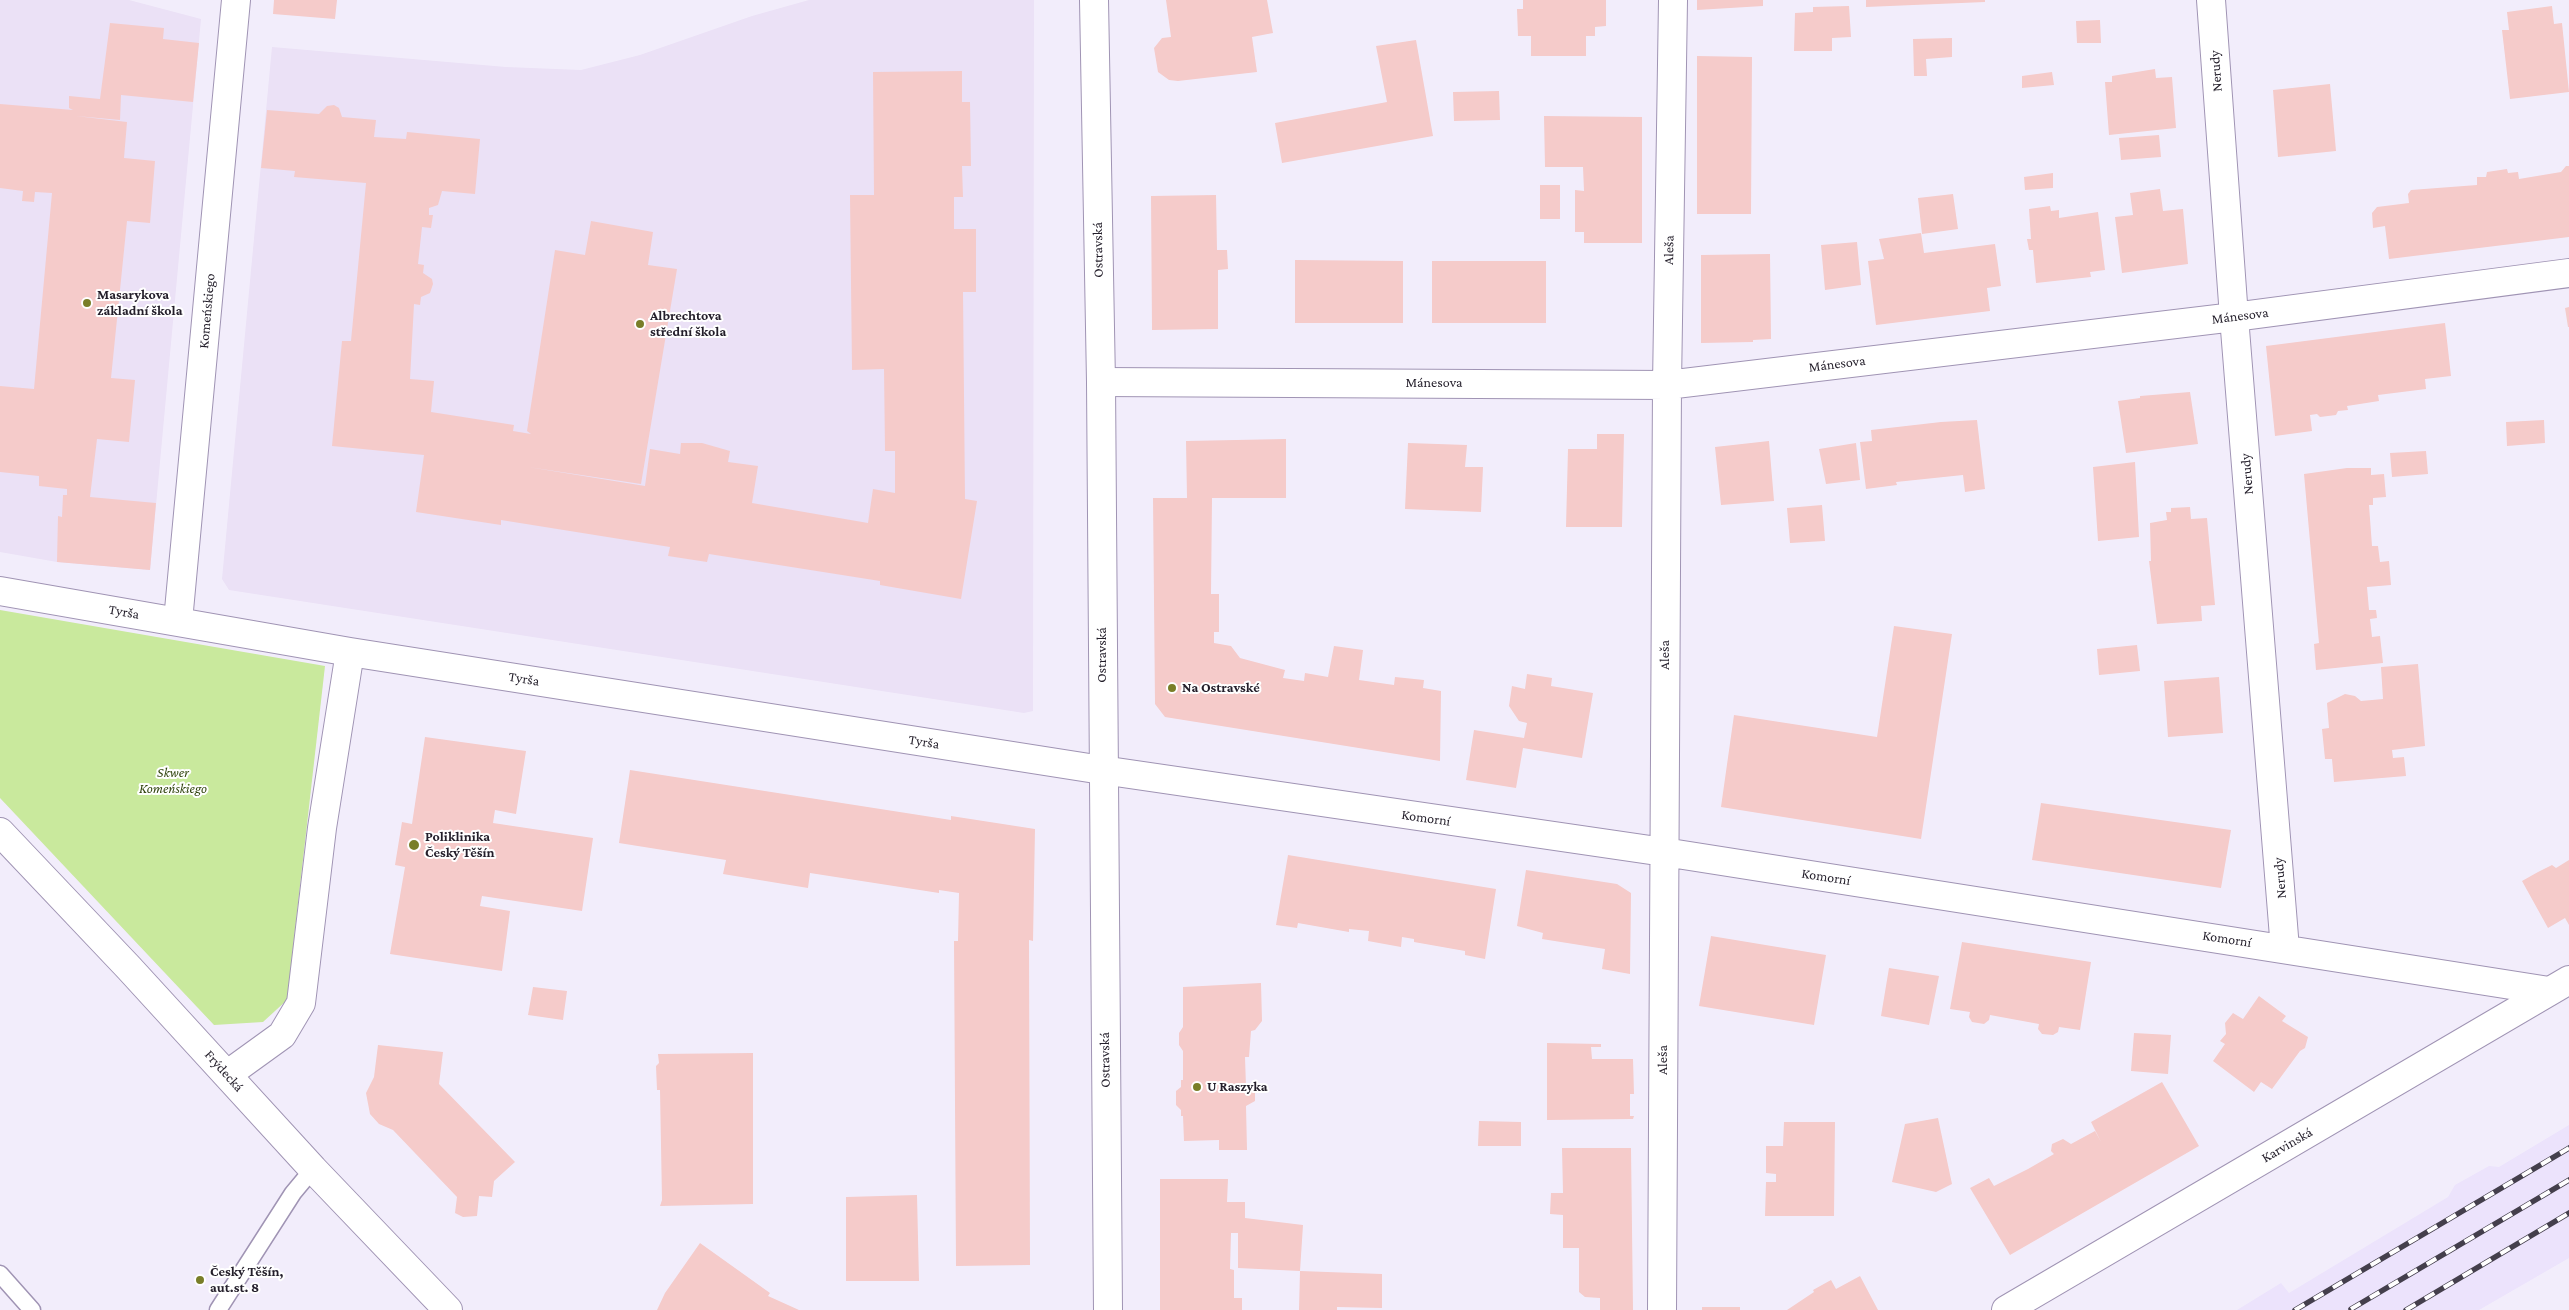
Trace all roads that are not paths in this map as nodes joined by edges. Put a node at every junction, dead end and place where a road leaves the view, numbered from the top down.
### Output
1 (236, 0) edge
2 (1094, 0) edge
3 (1673, 0) edge
4 (2211, 0) edge
5 (2569, 273) edge
6 (2234, 317) junction
7 (1101, 382) junction
8 (1667, 385) junction
9 (0, 591) edge
10 (178, 621) junction
11 (350, 652) junction
12 (1102, 770) junction
13 (0, 832) edge
14 (1664, 852) junction
15 (2286, 948) junction
16 (2559, 986) edge
17 (228, 1074) junction
18 (313, 1170) junction
19 (0, 1274) edge
20 (32, 1310) edge
21 (218, 1310) edge
22 (448, 1310) edge
23 (1108, 1310) edge
24 (1662, 1310) edge
25 (2006, 1310) edge

1 - 10 street, Komeńskiego
2 - 7 street, Ostravská
3 - 8 street, Aleša
4 - 6 street, Nerudy
5 - 6 street, Mánesova
6 - 8 street, Mánesova
6 - 15 street, Nerudy
7 - 8 street, Mánesova
7 - 12 street, Ostravská
8 - 14 street, Aleša
9 - 10 street, Tyrša
10 - 11 street, Tyrša
11 - 12 street, Tyrša
11 - 17 street
12 - 14 street, Komorní
12 - 23 street, Ostravská
13 - 17 street, Frýdecká
14 - 15 street, Komorní
14 - 24 street, Aleša
15 - 16 street, Komorní
16 - 25 street, Karvinská
17 - 18 street, Frýdecká
18 - 21 lane
18 - 22 street, Frýdecká
19 - 20 lane

